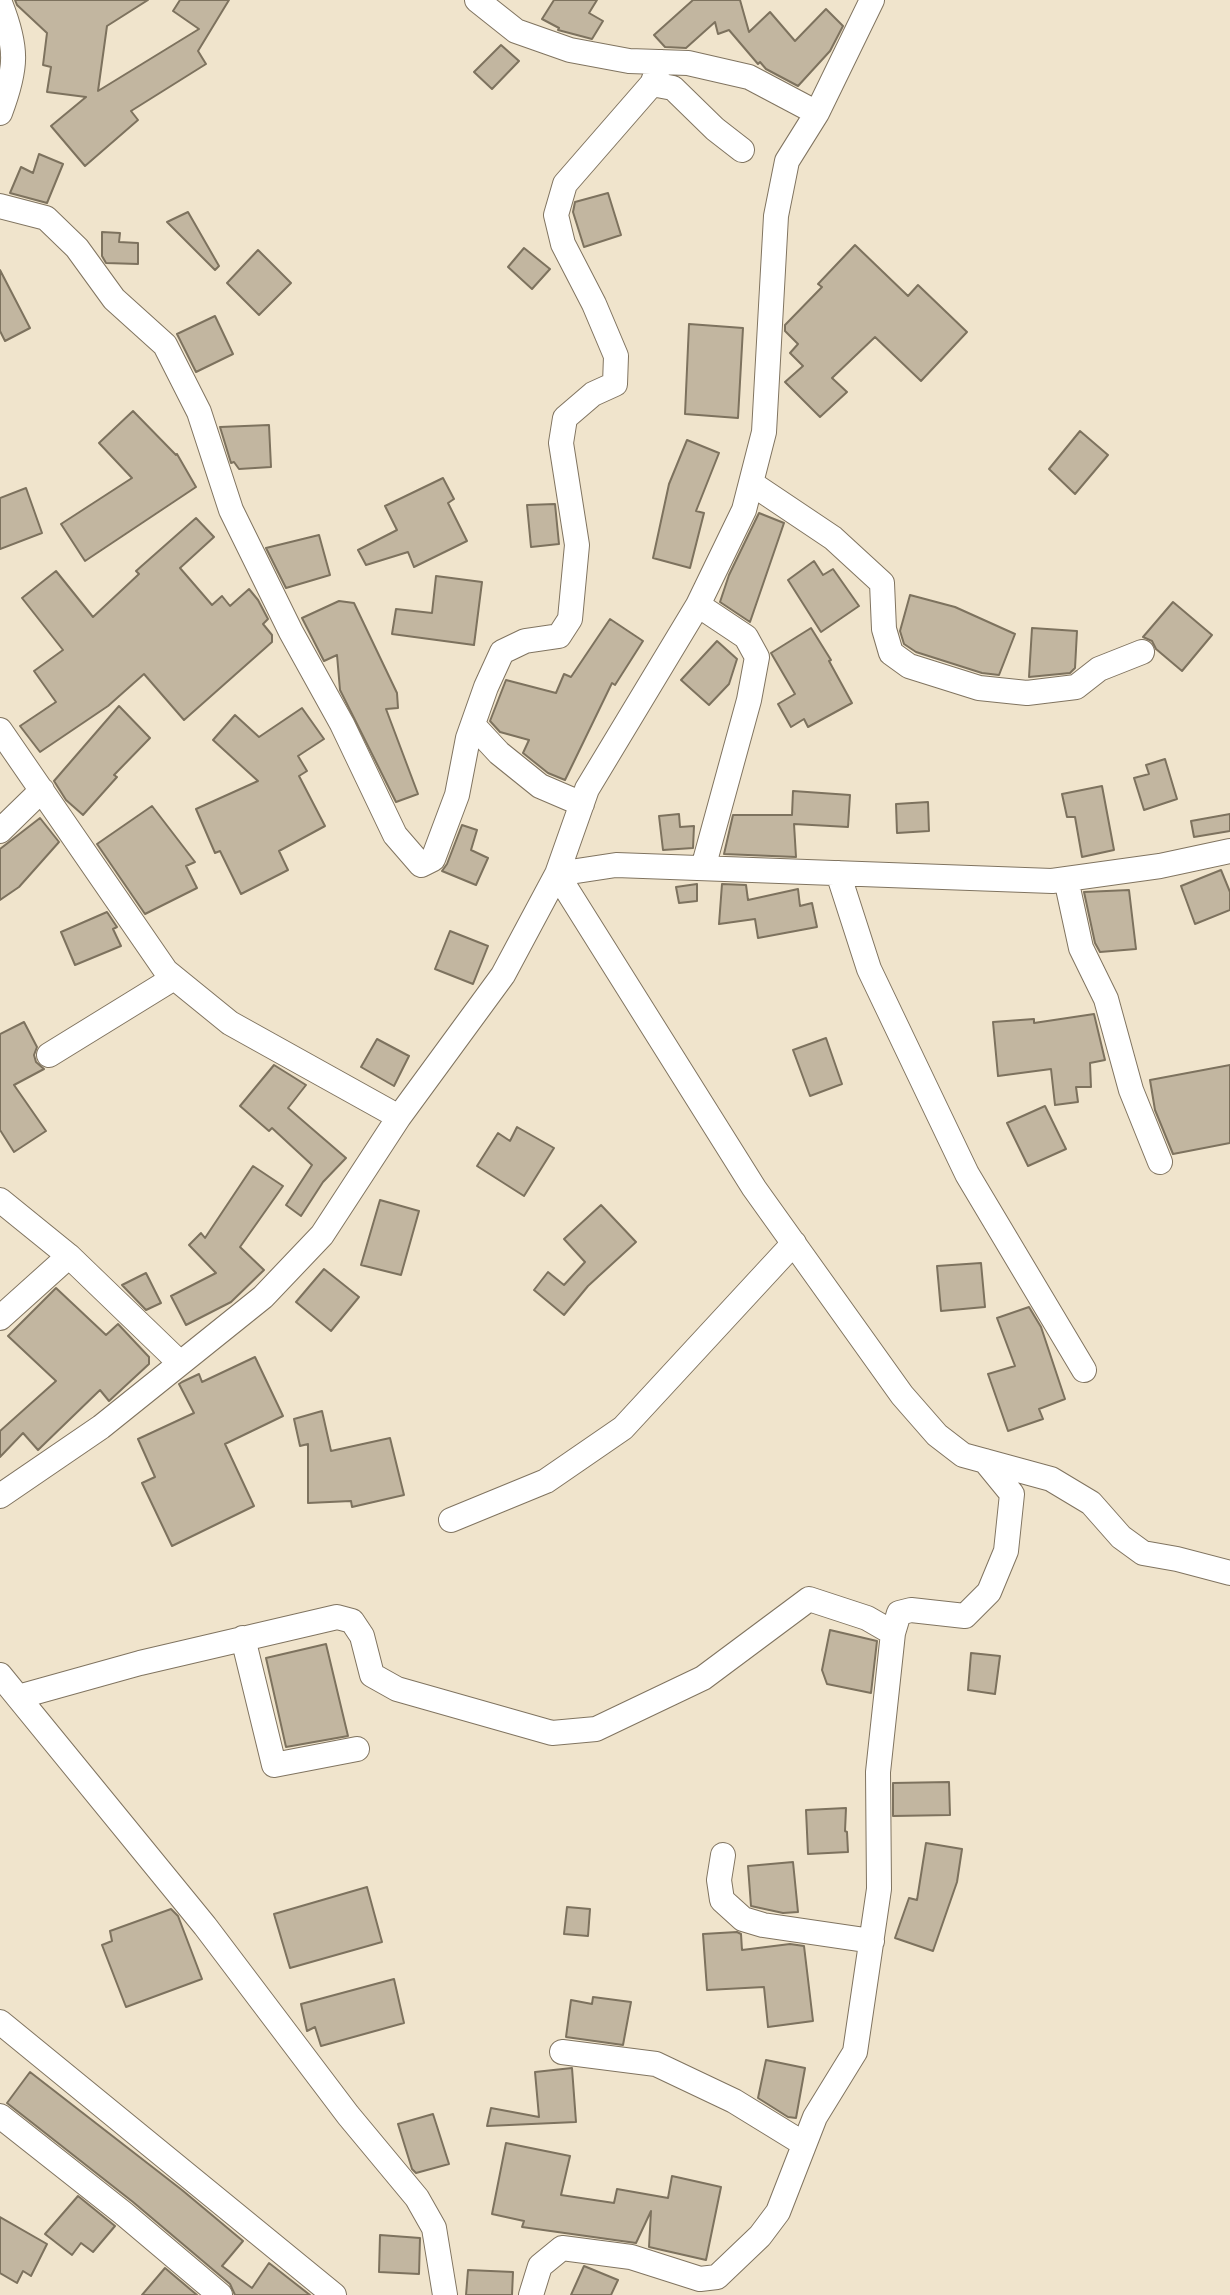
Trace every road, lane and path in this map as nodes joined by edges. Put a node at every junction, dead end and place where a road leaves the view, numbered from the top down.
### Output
1 (477, 0) edge
2 (872, 0) edge
3 (0, 3) edge
4 (656, 73) junction
5 (0, 113) edge
6 (817, 113) junction
7 (742, 150) dead end
8 (0, 206) edge
9 (751, 483) junction
10 (698, 605) junction
11 (1142, 652) dead end
12 (473, 725) junction
13 (0, 730) edge
14 (42, 790) junction
15 (582, 804) junction
16 (0, 831) edge
17 (1230, 851) edge
18 (703, 868) junction
19 (838, 873) junction
20 (557, 874) junction
21 (1066, 879) junction
22 (174, 978) junction
23 (49, 1055) dead end
24 (399, 1117) junction
25 (1160, 1162) dead end
26 (0, 1200) edge
27 (794, 1243) junction
28 (69, 1256) junction
29 (0, 1318) edge
30 (180, 1363) junction
31 (1084, 1370) dead end
32 (985, 1461) junction
33 (0, 1496) edge
34 (451, 1520) dead end
35 (1230, 1573) edge
36 (893, 1633) junction
37 (243, 1638) junction
38 (0, 1675) edge
39 (18, 1697) junction
40 (357, 1749) dead end
41 (723, 1855) dead end
42 (872, 1941) junction
43 (0, 2022) edge
44 (562, 2052) dead end
45 (0, 2116) edge
46 (804, 2144) junction
47 (439, 2292) edge
48 (220, 2295) edge
49 (334, 2295) edge
50 (531, 2295) edge

1 - 4 street
2 - 6 street
3 - 5 street
4 - 6 street
4 - 7 street
4 - 12 street
6 - 9 street
8 - 12 street
9 - 10 street
9 - 11 street
10 - 15 street
10 - 18 street
12 - 15 street
13 - 14 street
14 - 16 street
14 - 22 street
15 - 20 street
17 - 21 street
18 - 19 street
18 - 20 street
19 - 21 street
19 - 31 street
20 - 24 street
20 - 27 street
21 - 25 street
22 - 23 street
22 - 24 street
24 - 30 street
26 - 28 street
27 - 32 street
27 - 34 street
28 - 29 street
28 - 30 street
30 - 33 street
32 - 35 street
32 - 36 street
36 - 37 street
36 - 42 street
37 - 39 street
37 - 40 street
38 - 39 street
39 - 47 street
41 - 42 street
42 - 46 street
43 - 49 street
44 - 46 street
45 - 48 street
46 - 50 street

